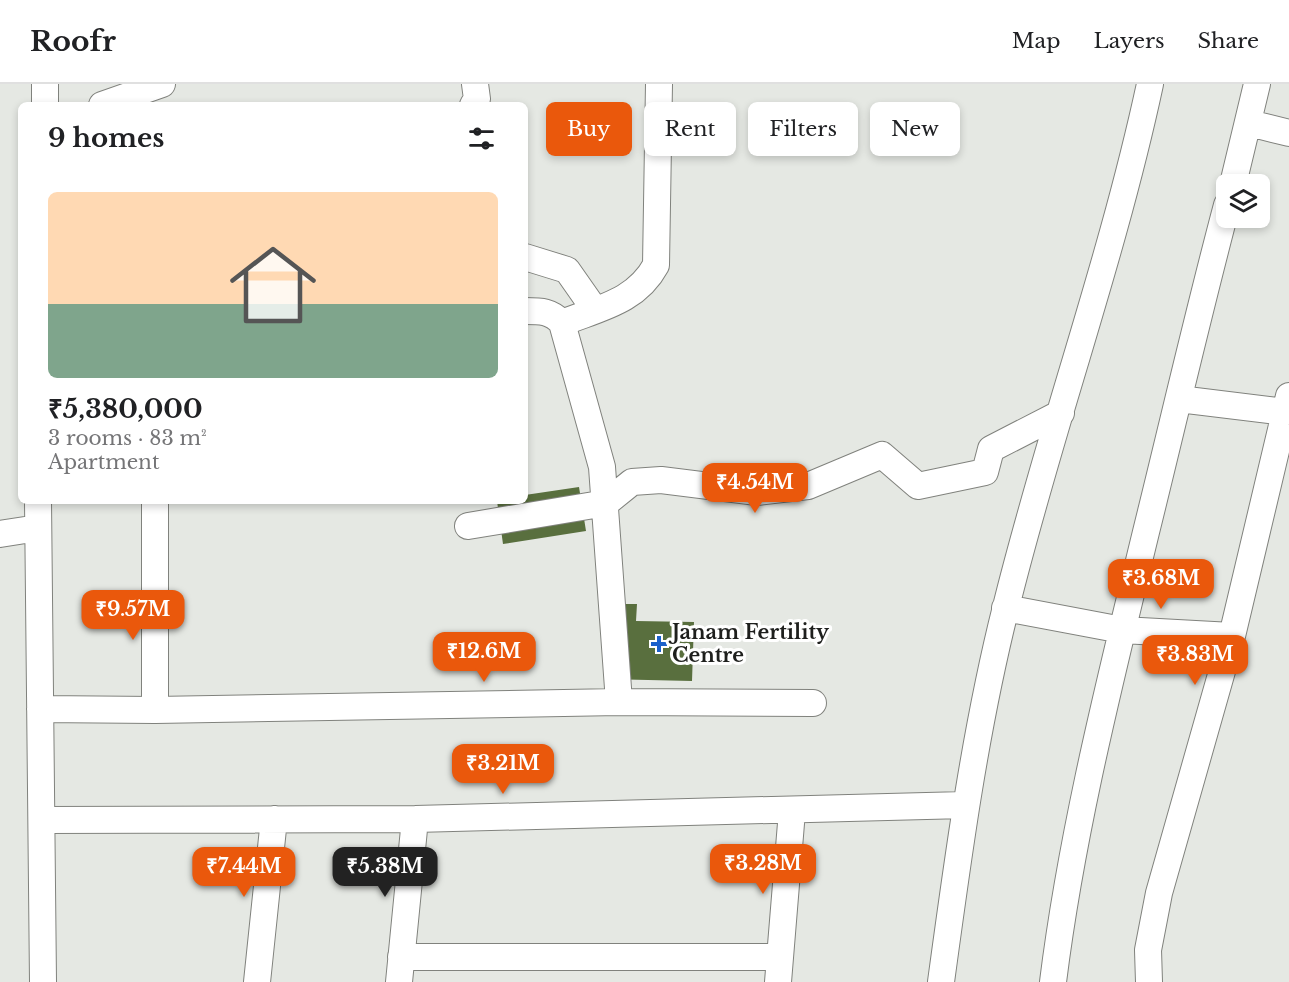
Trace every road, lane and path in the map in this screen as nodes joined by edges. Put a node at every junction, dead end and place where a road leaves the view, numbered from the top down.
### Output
1 (45, 84) edge
2 (475, 84) edge
3 (659, 84) edge
4 (1150, 84) edge
5 (1257, 84) edge
6 (148, 91) edge
7 (45, 102) edge
8 (112, 102) edge
9 (475, 102) edge
10 (1249, 123) junction
11 (1289, 133) edge
12 (1236, 174) edge
13 (1221, 228) edge
14 (528, 258) edge
15 (595, 310) junction
16 (528, 311) edge
17 (562, 323) junction
18 (1179, 399) junction
19 (1287, 404) edge
20 (1061, 413) junction
21 (606, 502) junction
22 (36, 504) edge
23 (155, 504) edge
24 (468, 526) dead end
25 (15, 532) edge
26 (1005, 608) junction
27 (1122, 630) junction
28 (1232, 636) junction
29 (619, 702) junction
30 (813, 703) dead end
31 (40, 709) junction
32 (155, 710) junction
33 (965, 805) junction
34 (792, 811) junction
35 (274, 819) junction
36 (415, 819) junction
37 (42, 820) junction
38 (780, 957) junction
39 (400, 970) edge
40 (43, 982) edge
41 (257, 982) edge
42 (778, 982) edge
43 (941, 982) edge
44 (1053, 982) edge
45 (1149, 982) edge

1 - 7 street
2 - 9 street
3 - 15 street
4 - 20 street
5 - 10 street
6 - 8 street
10 - 11 street
10 - 12 street
13 - 18 street
14 - 15 street
15 - 17 street
16 - 17 street
17 - 21 street
18 - 19 street
18 - 27 street
19 - 28 street
20 - 21 street
20 - 26 street
21 - 24 street
21 - 29 street
22 - 25 street
23 - 32 street
25 - 31 street
26 - 27 street
26 - 33 street
27 - 28 street
27 - 44 street
28 - 45 street
29 - 30 street
29 - 32 street
31 - 32 street
31 - 37 street
33 - 34 street
33 - 43 street
34 - 36 street
34 - 38 street
35 - 36 street
35 - 37 street
35 - 41 street
36 - 39 street
37 - 40 street
38 - 39 street
38 - 42 street

